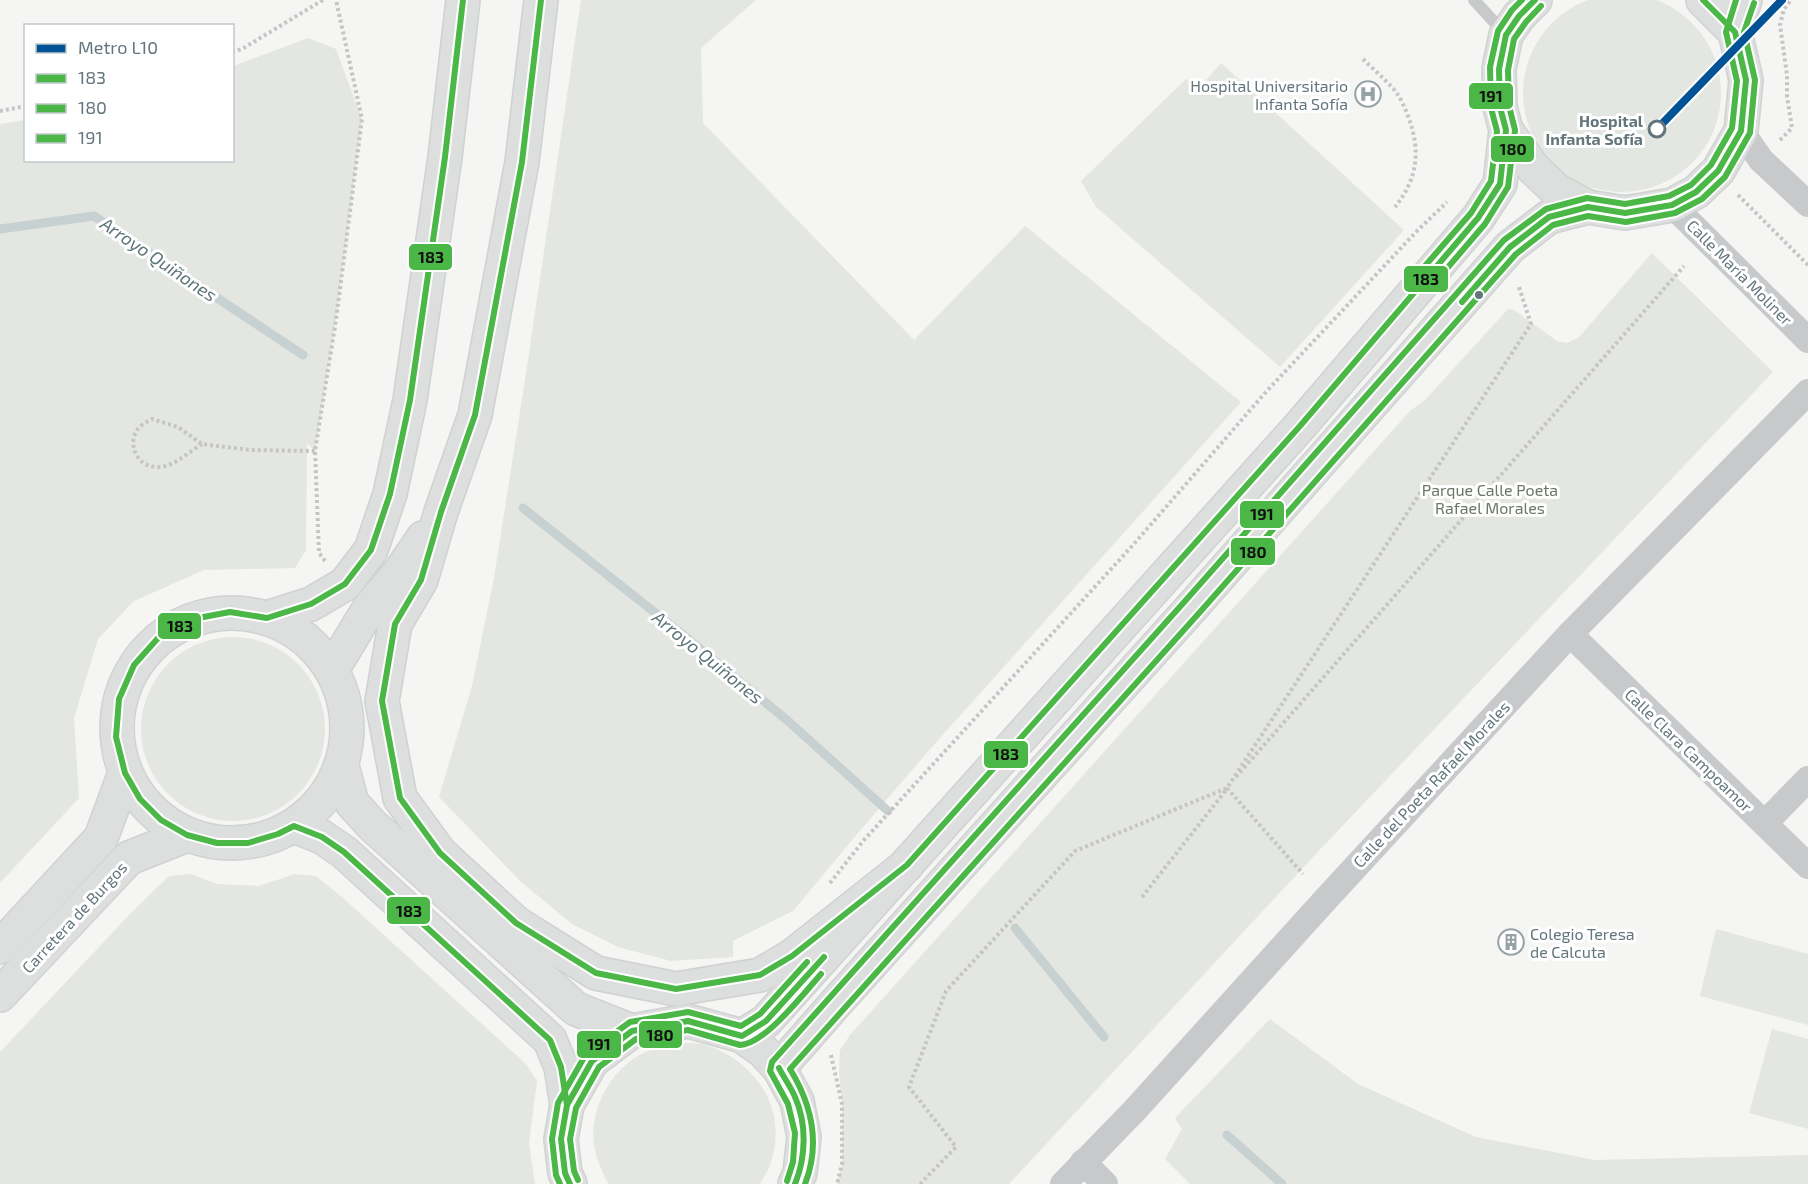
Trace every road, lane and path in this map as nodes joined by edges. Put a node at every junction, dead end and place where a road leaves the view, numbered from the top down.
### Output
1 (323, 0) edge
2 (336, 0) edge
3 (463, 0) edge
4 (541, 0) edge
5 (1474, 0) edge
6 (1535, 0) edge
7 (1703, 0) edge
8 (1745, 0) edge
9 (1736, 32) junction
10 (1506, 35) junction
11 (234, 51) edge
12 (1362, 60) dead end
13 (24, 106) edge
14 (0, 111) edge
15 (1506, 130) junction
16 (1741, 131) junction
17 (1451, 198) dead end
18 (1808, 204) edge
19 (1671, 205) junction
20 (1395, 207) dead end
21 (1588, 207) junction
22 (1684, 266) dead end
23 (1519, 287) dead end
24 (1808, 340) edge
25 (1808, 393) edge
26 (202, 444) junction
27 (315, 451) junction
28 (441, 512) junction
29 (345, 584) junction
30 (267, 618) junction
31 (1570, 634) junction
32 (332, 670) junction
33 (342, 766) junction
34 (125, 774) junction
35 (1808, 779) edge
36 (1227, 788) junction
37 (1765, 823) junction
38 (294, 826) junction
39 (187, 835) junction
40 (907, 865) junction
41 (1808, 866) edge
42 (1303, 874) dead end
43 (828, 886) dead end
44 (1142, 897) dead end
45 (0, 947) edge
46 (0, 995) edge
47 (632, 1031) junction
48 (742, 1036) junction
49 (779, 1068) junction
50 (567, 1104) junction
51 (1083, 1162) junction
52 (570, 1184) edge
53 (795, 1184) edge
54 (920, 1184) edge
55 (1064, 1184) edge
56 (1105, 1184) edge

1 - 11 path
2 - 27 path
3 - 29 main road
4 - 28 main road
5 - 10 lane
6 - 10 main road
7 - 9 main road
8 - 9 main road
9 - 16 main road
10 - 15 main road
12 - 20 path
13 - 14 path
15 - 21 main road
15 - 40 main road
16 - 18 street
16 - 19 main road
17 - 43 path
19 - 21 main road
19 - 24 street, Calle María Moliner
21 - 49 main road
22 - 36 path
23 - 36 path
25 - 31 street, Calle del Poeta Rafael Morales
26 - 26 path
26 - 27 path
27 - 29 path
28 - 32 main road
28 - 40 main road
29 - 30 main road
30 - 32 main road
30 - 34 main road
31 - 37 street, Calle Clara Campoamor
31 - 51 street, Calle del Poeta Rafael Morales
32 - 33 main road
33 - 38 main road
33 - 47 main road
34 - 39 main road
34 - 45 main road, Carretera de Burgos
35 - 37 street
36 - 42 path
36 - 44 path
36 - 54 path
37 - 41 street, Calle Clara Campoamor
38 - 39 main road
38 - 50 main road
39 - 46 main road, Carretera de Burgos
40 - 48 main road
47 - 48 main road
47 - 50 main road
48 - 49 main road
49 - 53 main road
50 - 52 main road
51 - 55 street, Calle del Poeta Rafael Morales
51 - 56 street

